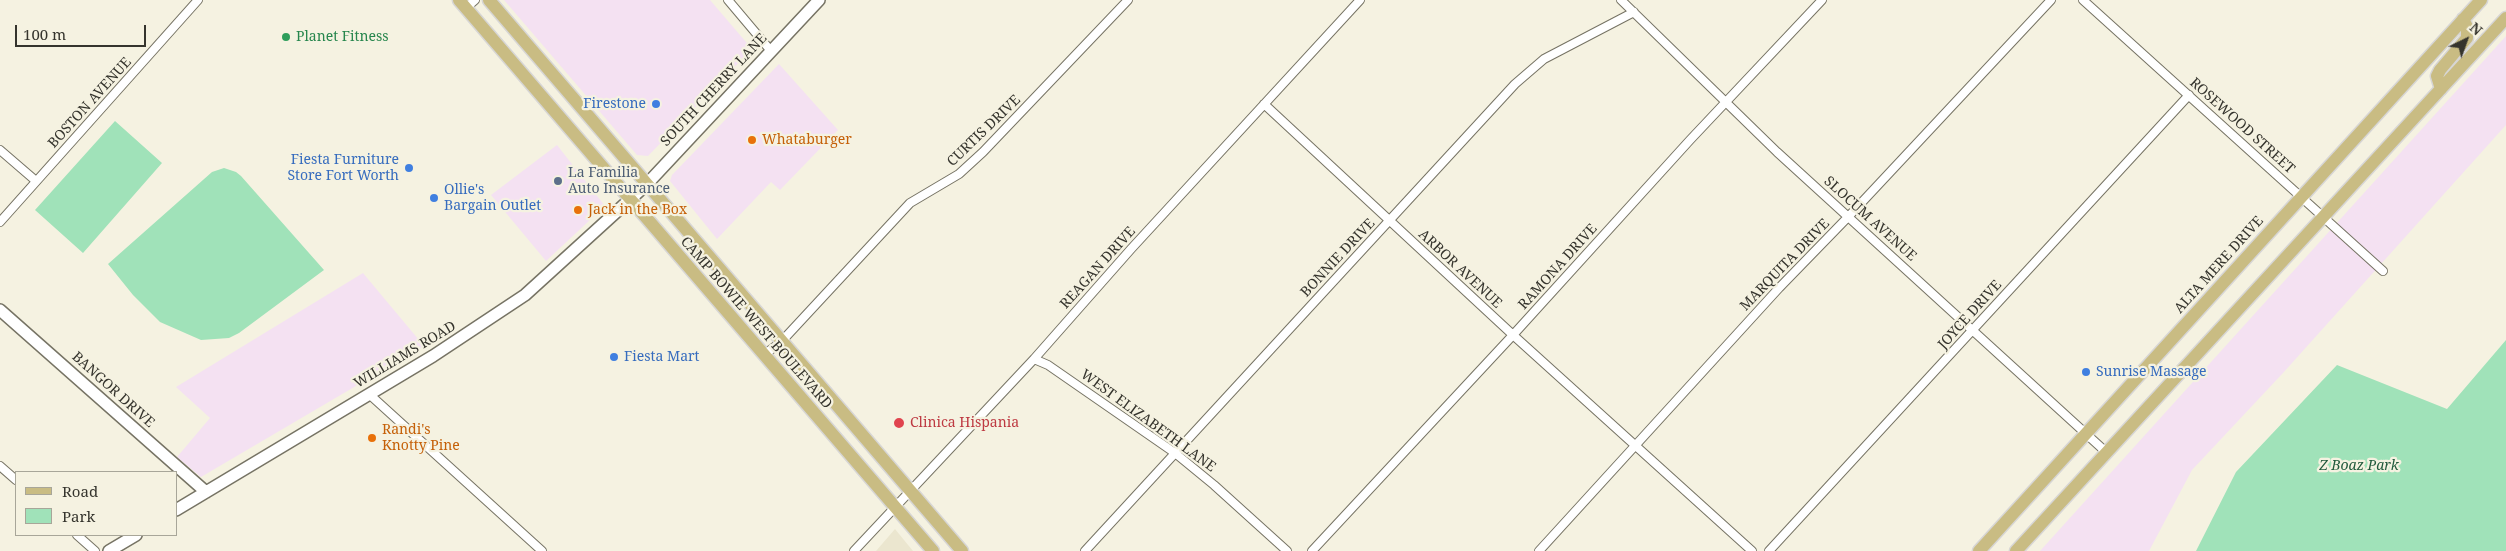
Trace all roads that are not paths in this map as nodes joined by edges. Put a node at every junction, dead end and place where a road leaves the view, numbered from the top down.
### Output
1 (198, 0) edge
2 (489, 0) edge
3 (728, 0) edge
4 (819, 0) edge
5 (1128, 0) edge
6 (1360, 0) edge
7 (1621, 0) edge
8 (1822, 0) edge
9 (2051, 0) edge
10 (2083, 0) edge
11 (2481, 0) edge
12 (467, 3) edge
13 (1634, 12) junction
14 (2506, 18) edge
15 (2463, 19) junction
16 (771, 51) junction
17 (2441, 89) junction
18 (2188, 95) junction
19 (1725, 102) junction
20 (1264, 104) junction
21 (0, 150) edge
22 (36, 182) junction
23 (647, 184) junction
24 (2302, 197) junction
25 (629, 199) junction
26 (1849, 216) junction
27 (2322, 216) junction
28 (1390, 221) junction
29 (0, 222) edge
30 (2383, 271) dead end
31 (0, 310) edge
32 (1973, 331) junction
33 (1513, 335) junction
34 (781, 342) junction
35 (765, 354) junction
36 (1034, 359) junction
37 (369, 394) junction
38 (2086, 434) junction
39 (1636, 446) junction
40 (2106, 452) junction
41 (1175, 453) junction
42 (0, 466) edge
43 (15, 479) edge
44 (909, 491) junction
45 (206, 492) junction
46 (895, 505) junction
47 (178, 509) edge
48 (77, 536) edge
49 (134, 536) edge
50 (94, 551) edge
51 (109, 551) edge
52 (542, 551) edge
53 (854, 551) edge
54 (933, 551) edge
55 (962, 551) edge
56 (1084, 551) edge
57 (1287, 551) edge
58 (1312, 551) edge
59 (1539, 551) edge
60 (1752, 551) edge
61 (1769, 551) edge
62 (1978, 551) edge
63 (2016, 551) edge

1 - 22 street, BOSTON AVENUE
2 - 23 main road, CAMP BOWIE WEST BOULEVARD
3 - 16 street
4 - 16 street, SOUTH CHERRY LANE
5 - 34 street, CURTIS DRIVE
6 - 20 street, REAGAN DRIVE
7 - 13 street, SLOCUM AVENUE
8 - 19 street, RAMONA DRIVE
9 - 26 street, MARQUITA DRIVE
10 - 18 street, ROSEWOOD STREET
11 - 15 main road, ALTA MERE DRIVE
12 - 25 main road, CAMP BOWIE WEST BOULEVARD
13 - 19 street, SLOCUM AVENUE
13 - 28 street, BONNIE DRIVE
14 - 17 main road
15 - 17 main road
15 - 24 main road, ALTA MERE DRIVE
16 - 23 street, SOUTH CHERRY LANE
17 - 27 main road
18 - 24 street, ROSEWOOD STREET
18 - 32 street, JOYCE DRIVE
19 - 26 street, SLOCUM AVENUE
19 - 33 street, RAMONA DRIVE
20 - 28 street, ARBOR AVENUE
20 - 36 street, REAGAN DRIVE
21 - 22 street
22 - 29 street, BOSTON AVENUE
23 - 25 street, SOUTH CHERRY LANE
23 - 34 main road, CAMP BOWIE WEST BOULEVARD
24 - 27 street, ROSEWOOD STREET
24 - 38 main road, ALTA MERE DRIVE
25 - 35 main road, CAMP BOWIE WEST BOULEVARD
25 - 37 street, WILLIAMS ROAD
26 - 32 street, SLOCUM AVENUE
26 - 39 street, MARQUITA DRIVE
27 - 30 street, ROSEWOOD STREET
27 - 40 main road
28 - 33 street, ARBOR AVENUE
28 - 41 street, BONNIE DRIVE
31 - 45 street, BANGOR DRIVE
32 - 38 street, SLOCUM AVENUE
32 - 61 street, JOYCE DRIVE
33 - 39 street, ARBOR AVENUE
33 - 58 street, RAMONA DRIVE
34 - 35 street, CURTIS DRIVE
34 - 44 main road, CAMP BOWIE WEST BOULEVARD
35 - 46 main road, CAMP BOWIE WEST BOULEVARD
36 - 41 street, WEST ELIZABETH LANE
36 - 44 street, REAGAN DRIVE
37 - 45 street, WILLIAMS ROAD
37 - 52 street
38 - 40 street, SLOCUM AVENUE
38 - 62 main road, ALTA MERE DRIVE
39 - 59 street, MARQUITA DRIVE
39 - 60 street, ARBOR AVENUE
40 - 63 main road
41 - 56 street, BONNIE DRIVE
41 - 57 street, WEST ELIZABETH LANE
42 - 43 street
44 - 46 street, REAGAN DRIVE
44 - 55 main road, CAMP BOWIE WEST BOULEVARD
45 - 47 street, WILLIAMS ROAD
46 - 53 street, REAGAN DRIVE
46 - 54 main road, CAMP BOWIE WEST BOULEVARD
48 - 50 street
49 - 51 street

